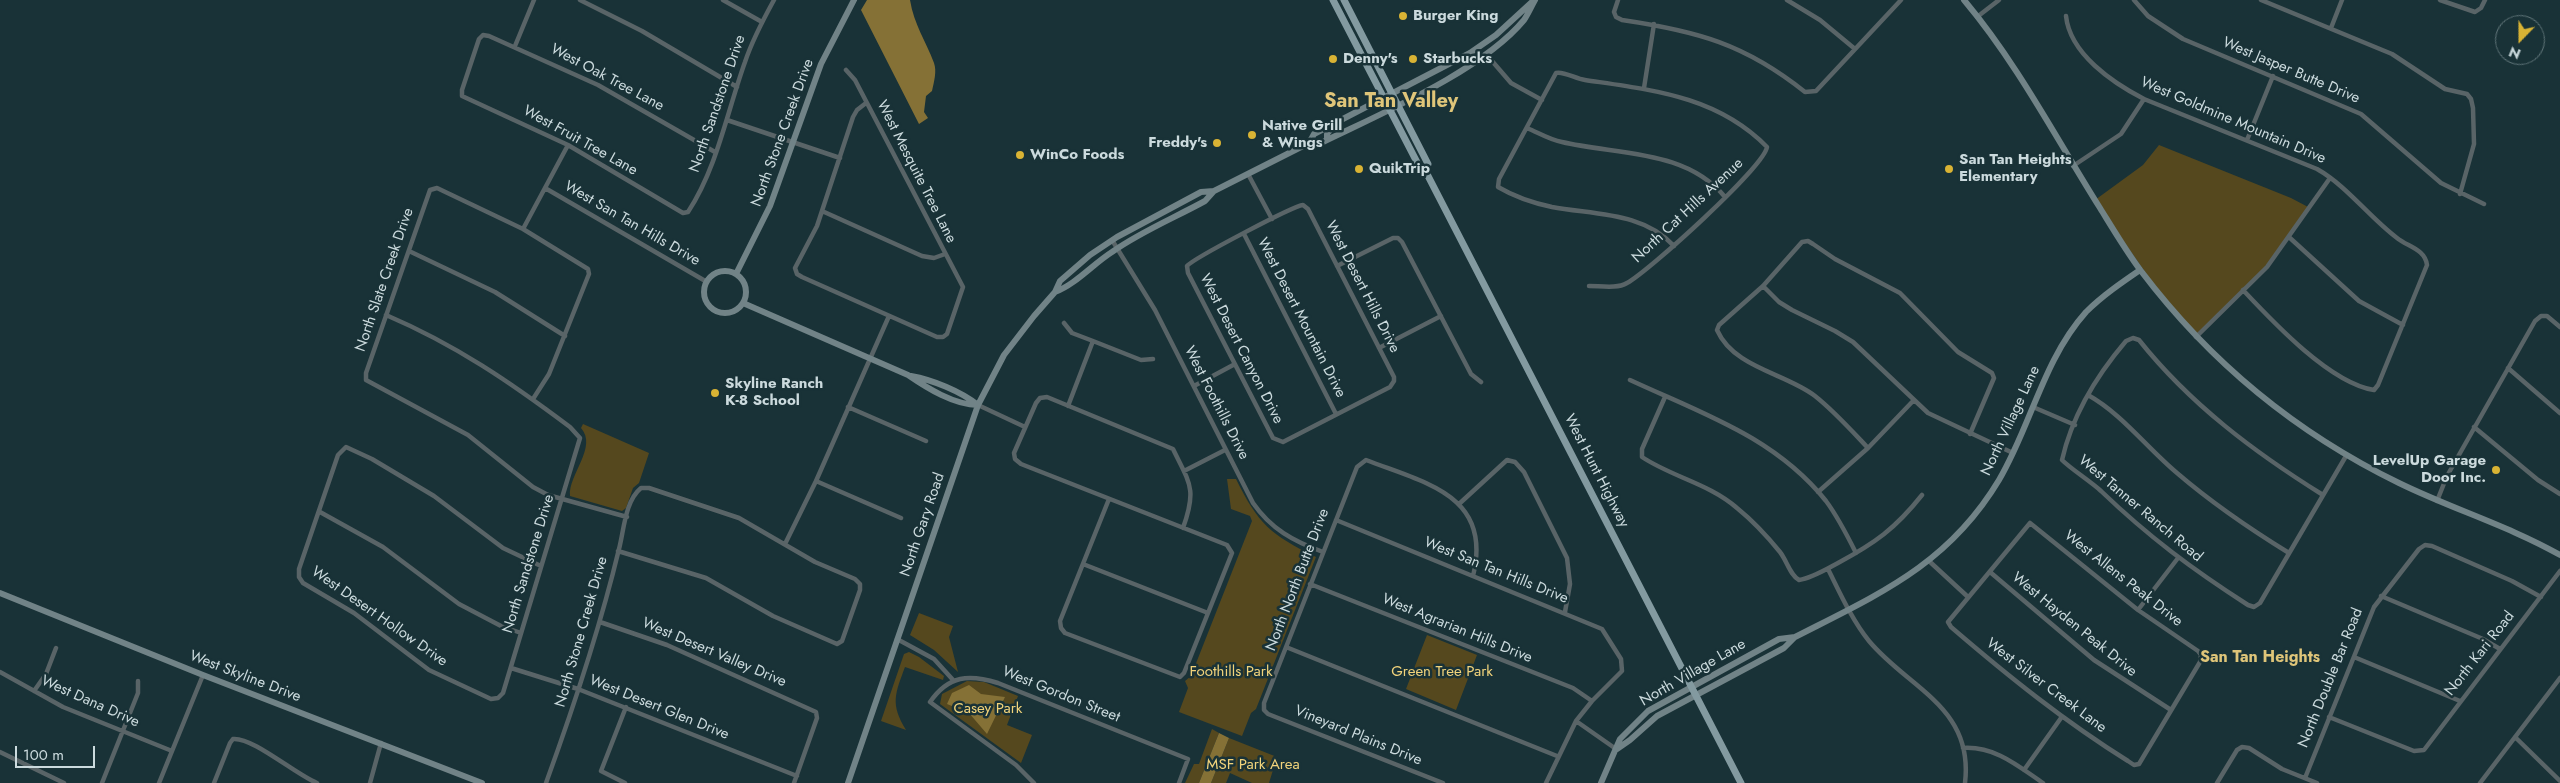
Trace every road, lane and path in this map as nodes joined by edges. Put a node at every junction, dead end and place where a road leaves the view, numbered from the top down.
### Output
1 (534, 0) edge
2 (580, 0) edge
3 (723, 0) edge
4 (774, 0) edge
5 (854, 0) edge
6 (1333, 0) edge
7 (1344, 0) edge
8 (1534, 0) edge
9 (1618, 0) edge
10 (1787, 0) edge
11 (1900, 0) edge
12 (1964, 0) edge
13 (1999, 0) edge
14 (2134, 0) edge
15 (2261, 0) edge
16 (2342, 0) edge
17 (2440, 0) edge
18 (2484, 0) edge
19 (2066, 16) dead end
20 (1977, 17) junction
21 (762, 22) junction
22 (1654, 24) junction
23 (2331, 28) junction
24 (515, 46) junction
25 (1855, 49) junction
26 (1486, 54) junction
27 (846, 70) dead end
28 (2273, 76) junction
29 (737, 87) junction
30 (1644, 88) junction
31 (1392, 94) junction
32 (462, 96) joint
33 (1384, 98) junction
34 (2144, 99) junction
35 (1542, 100) junction
36 (866, 103) junction
37 (1397, 105) junction
38 (1389, 109) junction
39 (727, 120) junction
40 (1336, 123) junction
41 (1527, 128) junction
42 (1327, 140) junction
43 (2247, 140) junction
44 (794, 141) junction
45 (1309, 142) junction
46 (568, 145) junction
47 (715, 152) junction
48 (840, 158) junction
49 (2073, 166) junction
50 (1426, 172) junction
51 (1248, 174) junction
52 (2330, 178) junction
53 (545, 188) junction
54 (1214, 191) junction
55 (2460, 194) junction
56 (1725, 197) junction
57 (2484, 204) dead end
58 (822, 211) junction
59 (683, 213) joint
60 (1272, 219) junction
61 (523, 229) junction
62 (1244, 234) junction
63 (2290, 238) junction
64 (1112, 240) junction
65 (1674, 246) junction
66 (1117, 248) junction
67 (409, 251) junction
68 (945, 254) junction
69 (1337, 266) junction
70 (2140, 270) junction
71 (736, 274) junction
72 (707, 282) junction
73 (1589, 286) dead end
74 (1762, 286) junction
75 (2243, 290) junction
76 (1055, 292) junction
77 (744, 303) junction
78 (386, 315) junction
79 (889, 316) junction
80 (1441, 316) junction
81 (1064, 323) dead end
82 (2403, 325) junction
83 (2560, 327) edge
84 (564, 336) junction
85 (2196, 337) junction
86 (1093, 341) junction
87 (1379, 348) junction
88 (1154, 358) dead end
89 (871, 359) junction
90 (1235, 364) junction
91 (2508, 368) junction
92 (1630, 380) dead end
93 (1480, 382) dead end
94 (1194, 386) junction
95 (2088, 395) junction
96 (1665, 397) junction
97 (533, 399) junction
98 (1913, 401) junction
99 (978, 405) junction
100 (1068, 406) junction
101 (2033, 407) junction
102 (848, 408) junction
103 (2560, 413) edge
104 (1336, 414) junction
105 (2075, 425) junction
106 (1025, 427) junction
107 (2474, 427) junction
108 (1970, 434) junction
109 (926, 441) dead end
110 (1868, 448) junction
111 (1225, 450) junction
112 (2012, 452) junction
113 (2346, 456) junction
114 (1184, 471) junction
115 (816, 481) junction
116 (1818, 492) junction
117 (2560, 494) edge
118 (1922, 495) dead end
119 (2323, 495) junction
120 (561, 499) junction
121 (1109, 499) junction
122 (2437, 501) junction
123 (1459, 504) junction
124 (320, 512) junction
125 (626, 517) junction
126 (900, 518) dead end
127 (1336, 520) junction
128 (1183, 528) junction
129 (785, 544) junction
130 (618, 551) junction
131 (1323, 552) junction
132 (1856, 553) junction
133 (2289, 553) junction
134 (2560, 555) edge
135 (2178, 558) junction
136 (1929, 561) junction
137 (1083, 564) junction
138 (541, 566) junction
139 (1828, 568) junction
140 (2560, 571) edge
141 (1990, 572) junction
142 (1473, 576) junction
143 (1310, 584) junction
144 (0, 593) edge
145 (2381, 596) junction
146 (1968, 597) junction
147 (2541, 597) junction
148 (1848, 610) junction
149 (2138, 610) junction
150 (1564, 612) junction
151 (1208, 613) junction
152 (600, 622) junction
153 (521, 633) junction
154 (1795, 637) junction
155 (897, 639) junction
156 (1286, 647) junction
157 (56, 648) dead end
158 (2500, 649) junction
159 (2354, 657) junction
160 (511, 668) junction
161 (0, 672) edge
162 (203, 675) junction
163 (2560, 678) edge
164 (138, 681) dead end
165 (954, 681) junction
166 (2555, 685) junction
167 (1691, 686) junction
168 (578, 689) junction
169 (2560, 689) edge
170 (34, 691) junction
171 (1696, 695) junction
172 (500, 697) joint
173 (1592, 701) junction
174 (2460, 701) junction
175 (626, 708) junction
176 (1264, 710) joint
177 (2171, 710) junction
178 (2330, 717) junction
179 (2062, 718) junction
180 (1576, 721) junction
181 (123, 731) junction
182 (2515, 737) junction
183 (381, 743) junction
184 (1963, 748) junction
185 (1617, 749) junction
186 (172, 751) junction
187 (0, 752) edge
188 (1557, 756) junction
189 (2024, 770) junction
190 (797, 776) junction
191 (2305, 778) junction
192 (2560, 781) edge
193 (64, 783) edge
194 (102, 783) edge
195 (159, 783) edge
196 (214, 783) edge
197 (317, 783) edge
198 (370, 783) edge
199 (482, 783) edge
200 (546, 783) edge
201 (625, 783) edge
202 (794, 783) edge
203 (848, 783) edge
204 (1034, 783) edge
205 (1179, 783) edge
206 (1443, 783) edge
207 (1546, 783) edge
208 (1601, 783) edge
209 (1741, 783) edge
210 (1965, 783) edge
211 (2042, 783) edge
212 (2217, 783) edge
213 (2317, 783) edge
214 (2480, 783) edge

1 - 24 street
2 - 29 street
3 - 21 street
4 - 21 street, North Sandstone Drive
5 - 44 street, North Stone Creek Drive
6 - 33 main road, West Hunt Highway
7 - 31 main road, West Hunt Highway
8 - 26 street, North Gary Road
8 - 31 street, North Gary Road
9 - 22 street
10 - 25 street
11 - 25 street
12 - 20 street
13 - 20 street
14 - 28 street, West Jasper Butte Drive
15 - 23 street
16 - 23 street
17 - 18 street
19 - 34 street, West Goldmine Mountain Drive
20 - 49 street
21 - 29 street, North Sandstone Drive
22 - 25 street
22 - 30 street
23 - 55 street
24 - 32 street, West Oak Tree Lane
24 - 47 street, West Oak Tree Lane
26 - 35 street
26 - 37 street, North Gary Road
27 - 36 street, West Mesquite Tree Lane
28 - 43 street
28 - 55 street, West Jasper Butte Drive
29 - 39 street, North Sandstone Drive
30 - 35 street
30 - 56 street, North Cat Hills Avenue
31 - 33 street, North Gary Road
31 - 37 main road, West Hunt Highway
32 - 46 street, West Fruit Tree Lane
33 - 38 main road, West Hunt Highway
33 - 40 street, North Gary Road
34 - 43 street, West Goldmine Mountain Drive
34 - 49 street
35 - 41 street
36 - 48 street
36 - 68 street, West Mesquite Tree Lane
37 - 38 street, North Gary Road
37 - 50 main road, West Hunt Highway
38 - 42 street, North Gary Road
38 - 50 main road, West Hunt Highway
39 - 44 street
39 - 47 street, North Sandstone Drive
40 - 42 street
40 - 45 street, North Gary Road
41 - 56 street
41 - 65 street
42 - 45 street, North Gary Road
43 - 52 street, West Goldmine Mountain Drive
44 - 48 street
44 - 71 street, North Stone Creek Drive
45 - 51 street, North Gary Road
46 - 53 street
46 - 59 street, West Fruit Tree Lane
47 - 59 street, North Sandstone Drive
48 - 58 street
49 - 70 street
50 - 167 main road, West Hunt Highway
51 - 54 street, North Gary Road
51 - 60 street
52 - 63 street
52 - 82 street, West Goldmine Mountain Drive
53 - 61 street
53 - 72 street, West San Tan Hills Drive
54 - 64 street, North Gary Road
54 - 66 street, North Gary Road
55 - 57 street, West Jasper Butte Drive
56 - 65 street, North Cat Hills Avenue
58 - 68 street
58 - 79 street
60 - 62 street
60 - 69 street, West Desert Hills Drive
61 - 67 street, North Slate Creek Drive
61 - 84 street
62 - 90 street, West Desert Canyon Drive
62 - 104 street, West Desert Mountain Drive
63 - 75 street
63 - 82 street
64 - 66 street, West Foothills Drive
64 - 76 street, North Gary Road
65 - 73 street, North Cat Hills Avenue
66 - 76 street, North Gary Road
66 - 94 street, West Foothills Drive
67 - 78 street, North Slate Creek Drive
67 - 84 street
68 - 79 street, West Mesquite Tree Lane
69 - 80 street
69 - 87 street, West Desert Hills Drive
70 - 85 street
70 - 101 street, North Village Lane
71 - 72 street
71 - 77 street
72 - 77 street
74 - 98 street
74 - 108 street
74 - 110 street
75 - 82 street
75 - 85 street
76 - 99 street, North Gary Road
77 - 89 street
78 - 97 street
78 - 120 street, North Slate Creek Drive
79 - 89 street
80 - 87 street
80 - 93 street
81 - 86 street
83 - 91 street
84 - 97 street
85 - 113 street
86 - 88 street
86 - 100 street
87 - 104 street, West Desert Hills Drive
89 - 99 street
89 - 102 street
90 - 94 street
90 - 104 street, West Desert Canyon Drive
91 - 103 street
91 - 107 street
92 - 96 street
94 - 111 street, West Foothills Drive
95 - 105 street
95 - 119 street
95 - 133 street
96 - 116 street
96 - 139 street
97 - 120 street, North Sandstone Drive
98 - 108 street
98 - 110 street
99 - 106 street
99 - 155 street, North Gary Road
100 - 106 street
100 - 114 street
101 - 105 street
101 - 112 street, North Village Lane
102 - 109 street
102 - 115 street
105 - 135 street, West Tanner Ranch Road
106 - 121 street
107 - 117 street
107 - 122 street
108 - 112 street
110 - 116 street
111 - 114 street
111 - 131 street, West Foothills Drive
112 - 136 street, North Village Lane
113 - 119 street
113 - 122 street
114 - 128 street
115 - 126 street
115 - 129 street
116 - 132 street
118 - 132 street
119 - 133 street
120 - 125 street
120 - 138 street, North Sandstone Drive
121 - 128 street
121 - 137 street
122 - 134 street
123 - 127 street, North North Butte Drive
123 - 142 street
123 - 150 street
124 - 138 street
124 - 153 street
124 - 172 street, West Desert Hollow Drive
125 - 129 street, North Stone Creek Drive
125 - 130 street, North Stone Creek Drive
127 - 131 street, North North Butte Drive
127 - 142 street, West San Tan Hills Drive
128 - 151 street
129 - 130 street
130 - 152 street, North Stone Creek Drive
131 - 143 street, North North Butte Drive
132 - 139 street
133 - 135 street, West Tanner Ranch Road
135 - 149 street
136 - 146 street
136 - 148 street, North Village Lane
137 - 151 street
137 - 151 street
138 - 153 street, North Sandstone Drive
139 - 148 street
140 - 147 street, North Kari Road
141 - 146 street
141 - 149 street, West Allens Peak Drive
141 - 177 street, West Hayden Peak Drive
142 - 150 street, West San Tan Hills Drive
143 - 156 street, North North Butte Drive
143 - 173 street, West Agrarian Hills Drive
144 - 162 street, West Skyline Drive
145 - 147 street, North Double Bar Road
145 - 158 street
145 - 159 street, North Double Bar Road
146 - 179 street, West Silver Creek Lane
147 - 158 street, North Kari Road
148 - 154 street, North Village Lane
148 - 184 street
149 - 177 street, West Allens Peak Drive
150 - 173 street, West San Tan Hills Drive
152 - 168 street, North Stone Creek Drive
152 - 190 street, West Desert Valley Drive
153 - 160 street, North Sandstone Drive
154 - 167 street, North Village Lane
154 - 171 street, North Village Lane
155 - 165 street
155 - 203 street, North Gary Road
156 - 176 street, North North Butte Drive
156 - 188 street
157 - 170 street
158 - 174 street, North Kari Road
159 - 174 street
159 - 178 street, North Double Bar Road
160 - 168 street, West Desert Glen Drive
160 - 172 street, North Sandstone Drive
161 - 170 street, West Dana Drive
162 - 183 street, West Skyline Drive
162 - 186 street
163 - 166 street
164 - 181 street
165 - 204 street, West Gordon Street
165 - 205 street, West Gordon Street
166 - 169 street
166 - 182 street
167 - 171 main road, West Hunt Highway
167 - 185 street, North Village Lane
168 - 175 street, West Desert Glen Drive
168 - 200 street, North Stone Creek Drive
170 - 181 street, West Dana Drive
171 - 185 street, North Village Lane
171 - 209 main road, West Hunt Highway
173 - 180 street
174 - 178 street, North Kari Road
175 - 190 street, West Desert Glen Drive
175 - 201 street
176 - 206 street, Vineyard Plains Drive
177 - 179 street, West Silver Creek Lane
178 - 191 street, North Double Bar Road
179 - 189 street
180 - 185 street
180 - 188 street
181 - 186 street, West Dana Drive
181 - 194 street
182 - 192 street
182 - 214 street
183 - 198 street
183 - 199 street, West Skyline Drive
184 - 189 street
184 - 210 street
185 - 208 street, North Village Lane
186 - 195 street
187 - 193 street
188 - 207 street
189 - 211 street
190 - 202 street
191 - 212 street
191 - 213 street
196 - 197 street

